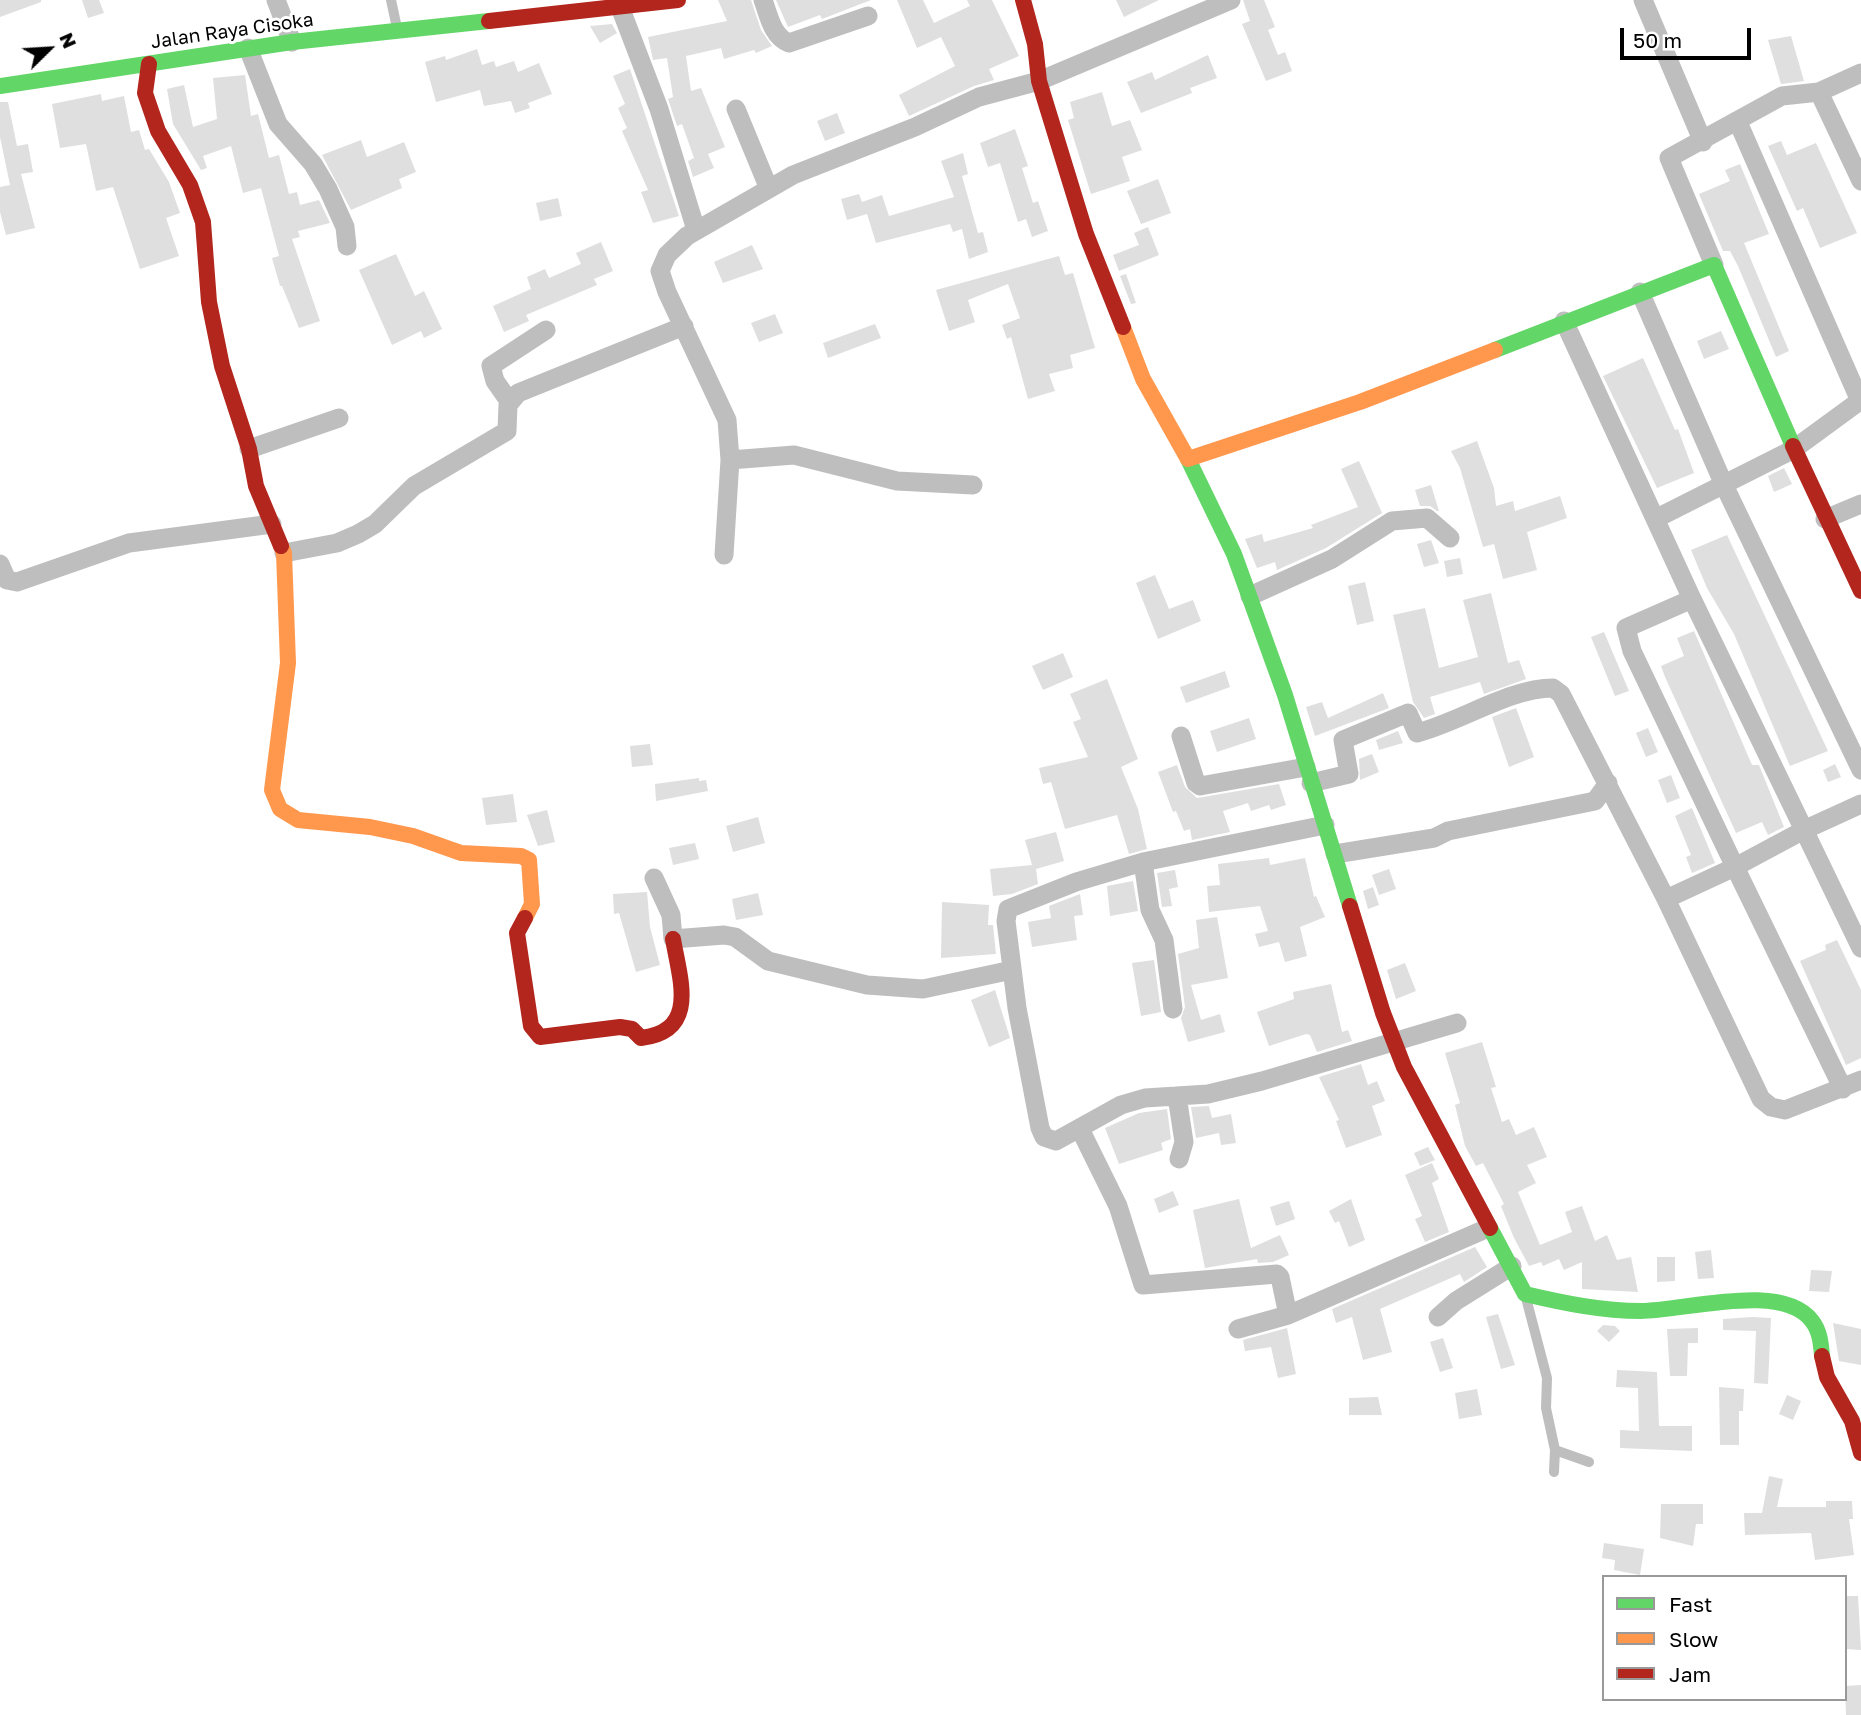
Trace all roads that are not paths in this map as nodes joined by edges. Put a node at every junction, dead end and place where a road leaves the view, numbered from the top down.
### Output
1 (276, 0) edge
2 (391, 0) edge
3 (678, 0) edge
4 (763, 0) edge
5 (1023, 0) edge
6 (1643, 0) edge
7 (1224, 1) edge
8 (585, 4) edge
9 (620, 7) junction
10 (868, 16) dead end
11 (398, 32) junction
12 (292, 42) junction
13 (248, 48) junction
14 (149, 64) junction
15 (1861, 73) edge
16 (1039, 81) junction
17 (0, 86) edge
18 (1819, 92) junction
19 (736, 109) dead end
20 (1738, 121) junction
21 (1703, 142) junction
22 (1861, 181) edge
23 (769, 189) junction
24 (696, 230) junction
25 (347, 246) dead end
26 (1714, 265) junction
27 (1640, 292) junction
28 (1564, 321) junction
29 (684, 326) junction
30 (546, 330) dead end
31 (509, 401) junction
32 (1861, 401) edge
33 (339, 418) dead end
34 (249, 449) junction
35 (1794, 449) junction
36 (1188, 459) junction
37 (730, 460) junction
38 (973, 485) dead end
39 (1724, 485) junction
40 (1861, 504) edge
41 (1656, 519) junction
42 (1825, 519) junction
43 (272, 524) junction
44 (1450, 538) dead end
45 (284, 553) junction
46 (724, 555) dead end
47 (0, 564) edge
48 (1861, 591) edge
49 (1250, 596) junction
50 (1692, 599) junction
51 (1181, 736) dead end
52 (1861, 770) edge
53 (1308, 775) junction
54 (1608, 783) junction
55 (1861, 804) edge
56 (1325, 825) junction
57 (1804, 830) junction
58 (1335, 855) junction
59 (1143, 862) junction
60 (1735, 867) junction
61 (654, 878) dead end
62 (1666, 899) junction
63 (673, 939) junction
64 (1861, 948) edge
65 (1012, 970) junction
66 (1173, 1009) dead end
67 (1457, 1023) dead end
68 (1395, 1043) junction
69 (1861, 1080) edge
70 (1843, 1088) junction
71 (1177, 1096) junction
72 (1080, 1129) junction
73 (1179, 1159) dead end
74 (1488, 1228) junction
75 (1512, 1266) junction
76 (1525, 1294) junction
77 (1288, 1315) junction
78 (1438, 1317) dead end
79 (1238, 1329) dead end
80 (1555, 1450) junction
81 (1861, 1453) edge
82 (1589, 1462) dead end
83 (1554, 1472) dead end

1 - 12 street
2 - 11 lane
3 - 9 street, Jalan Raya Cisoka
4 - 10 street
5 - 16 street
6 - 21 street
7 - 16 street
8 - 9 street, Jalan Raya Cisoka
8 - 11 street, Jalan Raya Cisoka
9 - 24 street
11 - 12 street, Jalan Raya Cisoka
12 - 13 street, Jalan Raya Cisoka
13 - 14 street, Jalan Raya Cisoka
13 - 25 street
14 - 17 street, Jalan Raya Cisoka
14 - 34 street
15 - 18 street
16 - 23 street
16 - 36 street
18 - 20 street
18 - 22 street
19 - 23 street
20 - 21 street
20 - 32 street
21 - 26 street
23 - 24 street
24 - 29 street
26 - 27 street
26 - 35 street
27 - 28 street
27 - 39 street
28 - 36 street
28 - 41 street
29 - 31 street
29 - 37 street
30 - 31 street
31 - 45 street
32 - 35 street
33 - 34 street
34 - 43 street
35 - 39 street
35 - 42 street
36 - 49 street
37 - 38 street
37 - 46 street
39 - 41 street
39 - 52 street
40 - 42 street
41 - 50 street
42 - 48 street
43 - 45 street
43 - 47 street
44 - 49 street
45 - 63 street
49 - 53 street
50 - 57 street
50 - 60 street
51 - 53 street
53 - 54 street
53 - 56 street
54 - 58 street
54 - 62 street
55 - 57 street
56 - 58 street
56 - 59 street
57 - 60 street
57 - 64 street
58 - 68 street
59 - 65 street
59 - 66 street
60 - 62 street
60 - 70 street
61 - 63 street
62 - 70 street
63 - 65 street
65 - 72 street
67 - 68 street
68 - 71 street
68 - 74 street
69 - 70 street
71 - 72 street
71 - 73 street
72 - 77 street
74 - 75 street
74 - 77 street
75 - 76 street
75 - 78 street
76 - 80 lane
76 - 81 street
77 - 79 street
80 - 82 lane
80 - 83 lane

